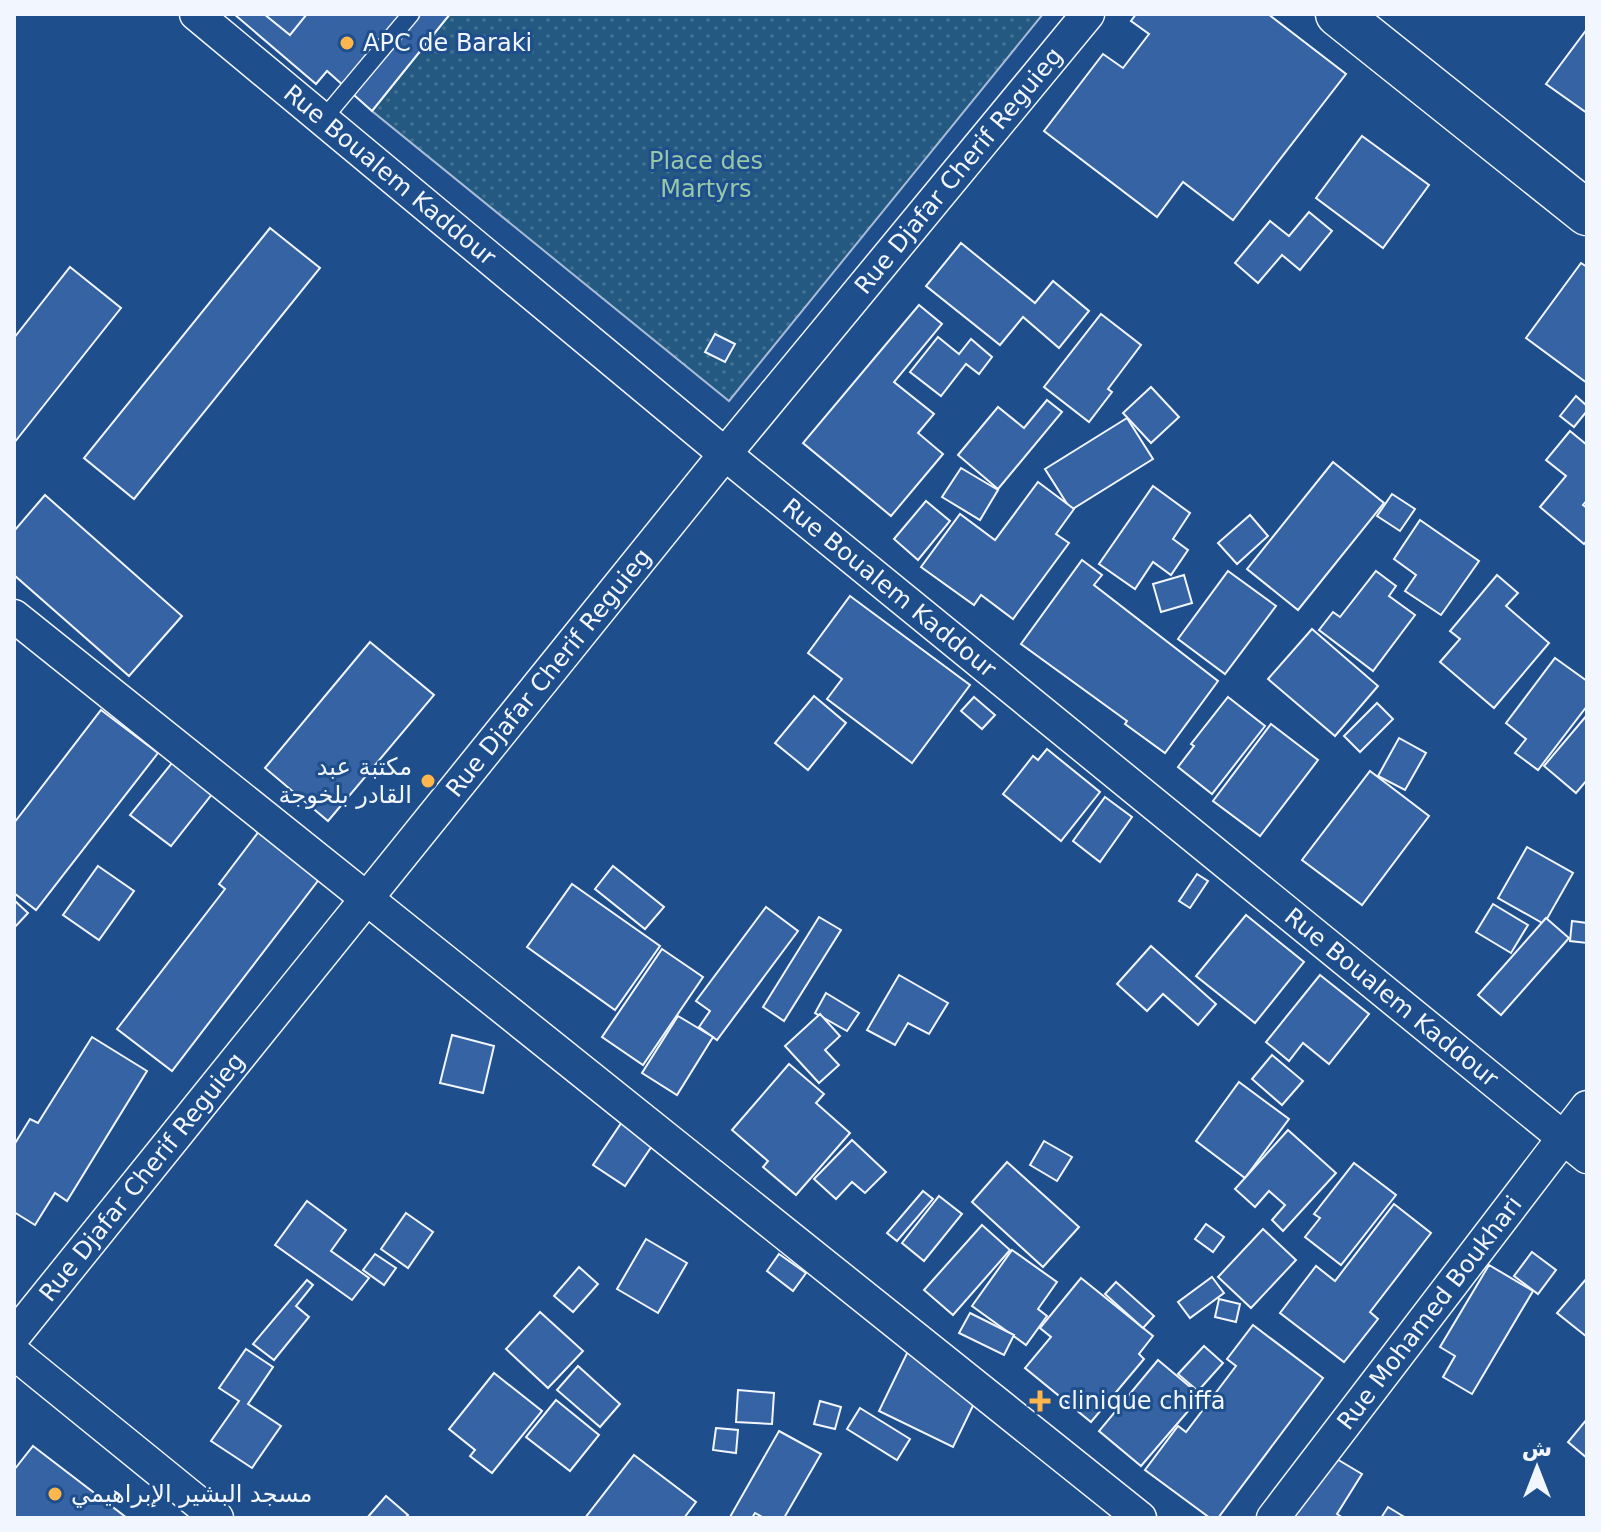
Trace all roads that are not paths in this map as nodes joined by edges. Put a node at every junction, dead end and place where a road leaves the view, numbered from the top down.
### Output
1 (196, 14) edge
2 (411, 14) edge
3 (1088, 14) edge
4 (1338, 14) edge
5 (324, 118) junction
6 (1587, 213) edge
7 (725, 454) junction
8 (14, 616) edge
9 (369, 898) junction
10 (1587, 1107) edge
11 (1575, 1147) edge
12 (14, 1336) edge
13 (14, 1353) edge
14 (217, 1518) edge
15 (1140, 1518) edge
16 (1273, 1518) edge

1 - 5 street, Rue Boualem Kaddour
2 - 5 lane
3 - 7 street, Rue Djafar Cherif Reguieg
4 - 6 street
5 - 7 street, Rue Boualem Kaddour
7 - 9 street, Rue Djafar Cherif Reguieg
7 - 11 street, Rue Boualem Kaddour
8 - 9 street
9 - 12 street, Rue Djafar Cherif Reguieg
9 - 15 street
10 - 11 street, Rue Mohamed Boukhari
11 - 16 street, Rue Mohamed Boukhari
13 - 14 street

